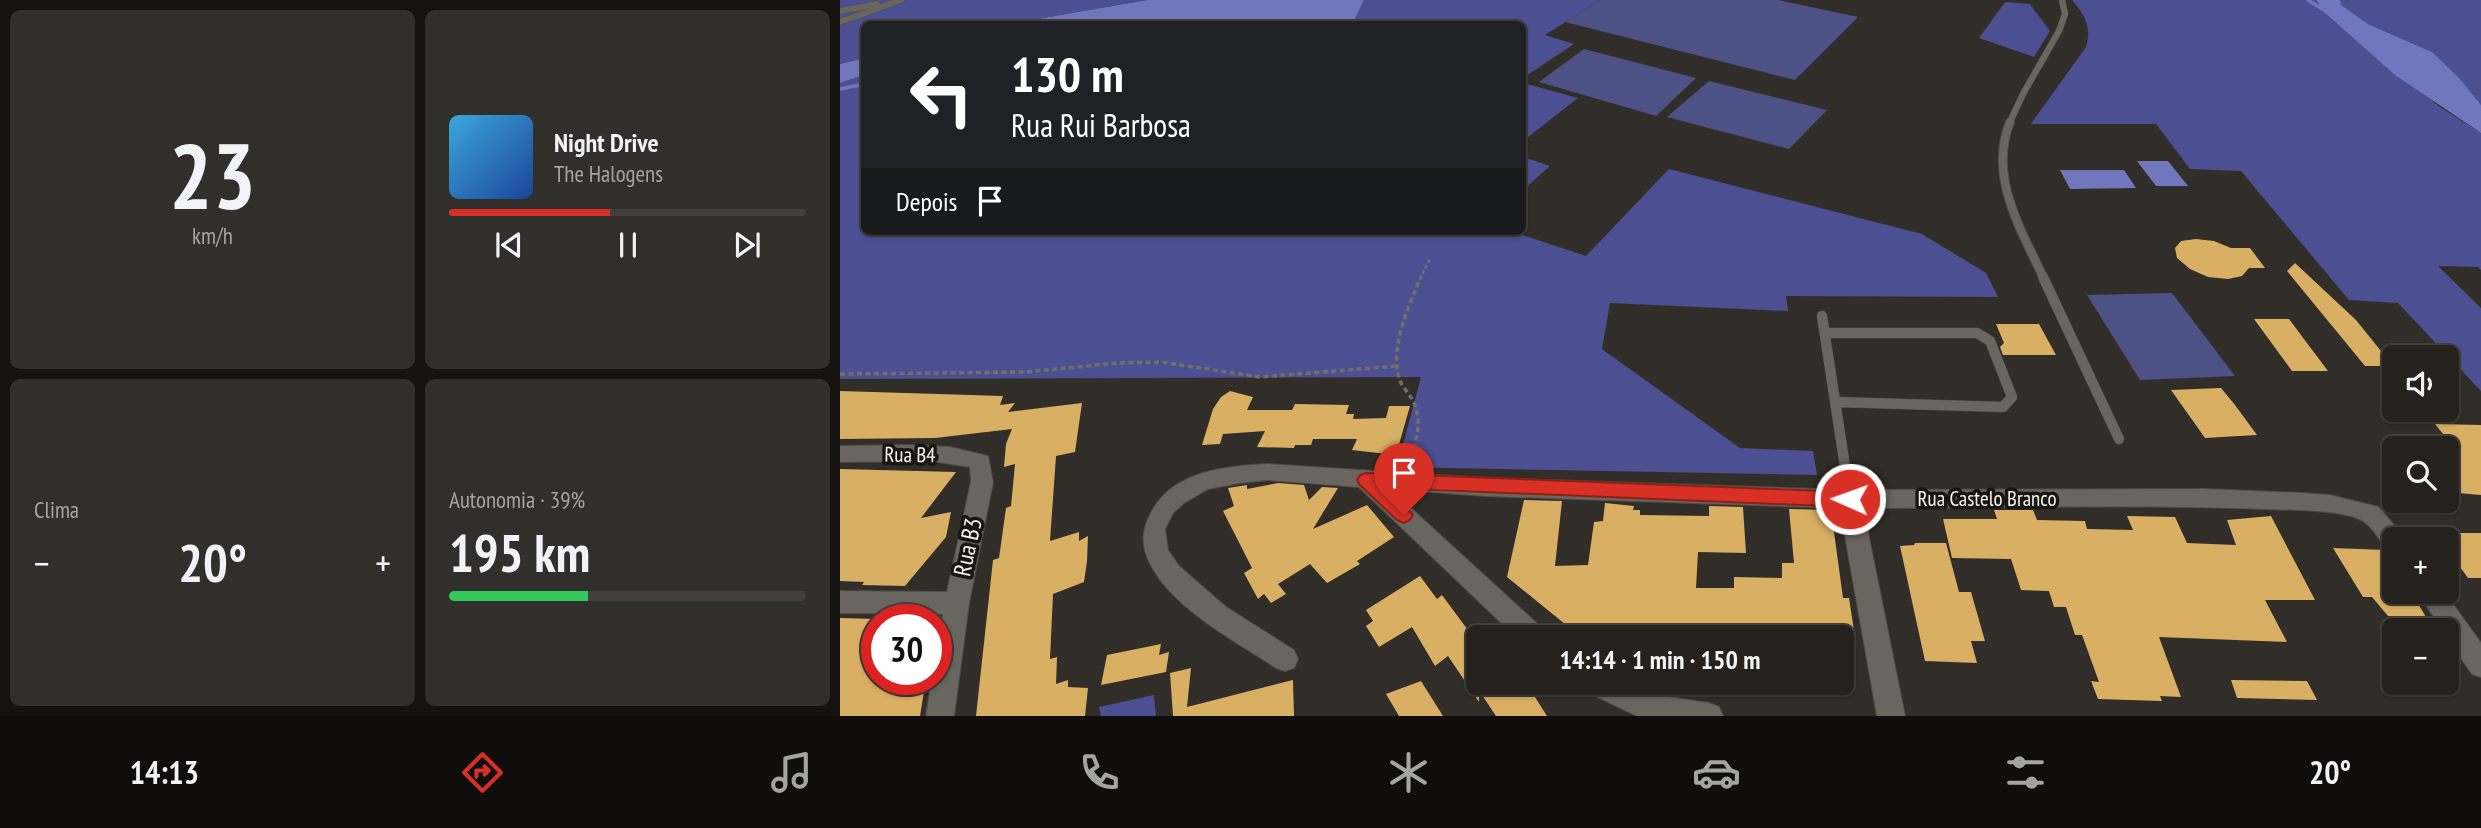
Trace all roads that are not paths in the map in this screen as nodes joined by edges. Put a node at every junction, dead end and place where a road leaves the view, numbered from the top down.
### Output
1 (899, 0) edge
2 (2062, 0) edge
3 (840, 11) edge
4 (840, 22) edge
5 (1822, 316) dead end
6 (1825, 333) junction
7 (1836, 402) junction
8 (2119, 439) dead end
9 (840, 454) edge
10 (980, 462) joint
11 (1366, 480) junction
12 (1850, 499) junction
13 (2382, 527) edge
14 (840, 602) edge
15 (957, 603) junction
16 (2438, 604) edge
17 (1521, 625) edge
18 (1285, 659) dead end
19 (2481, 665) edge
20 (1622, 695) edge
21 (940, 716) edge
22 (1709, 716) edge
23 (1891, 716) edge

1 - 3 lane
1 - 4 lane
2 - 8 lane
5 - 6 lane
6 - 7 lane
6 - 7 lane
7 - 12 lane
9 - 10 street, Rua B4
10 - 15 street, Rua B3
11 - 12 street, Rua Castelo Branco
11 - 17 street
11 - 18 street, Rua Castelo Branco
12 - 13 street, Rua Castelo Branco
12 - 23 street
14 - 15 street
15 - 21 street, Rua B3
16 - 19 street
20 - 22 street

